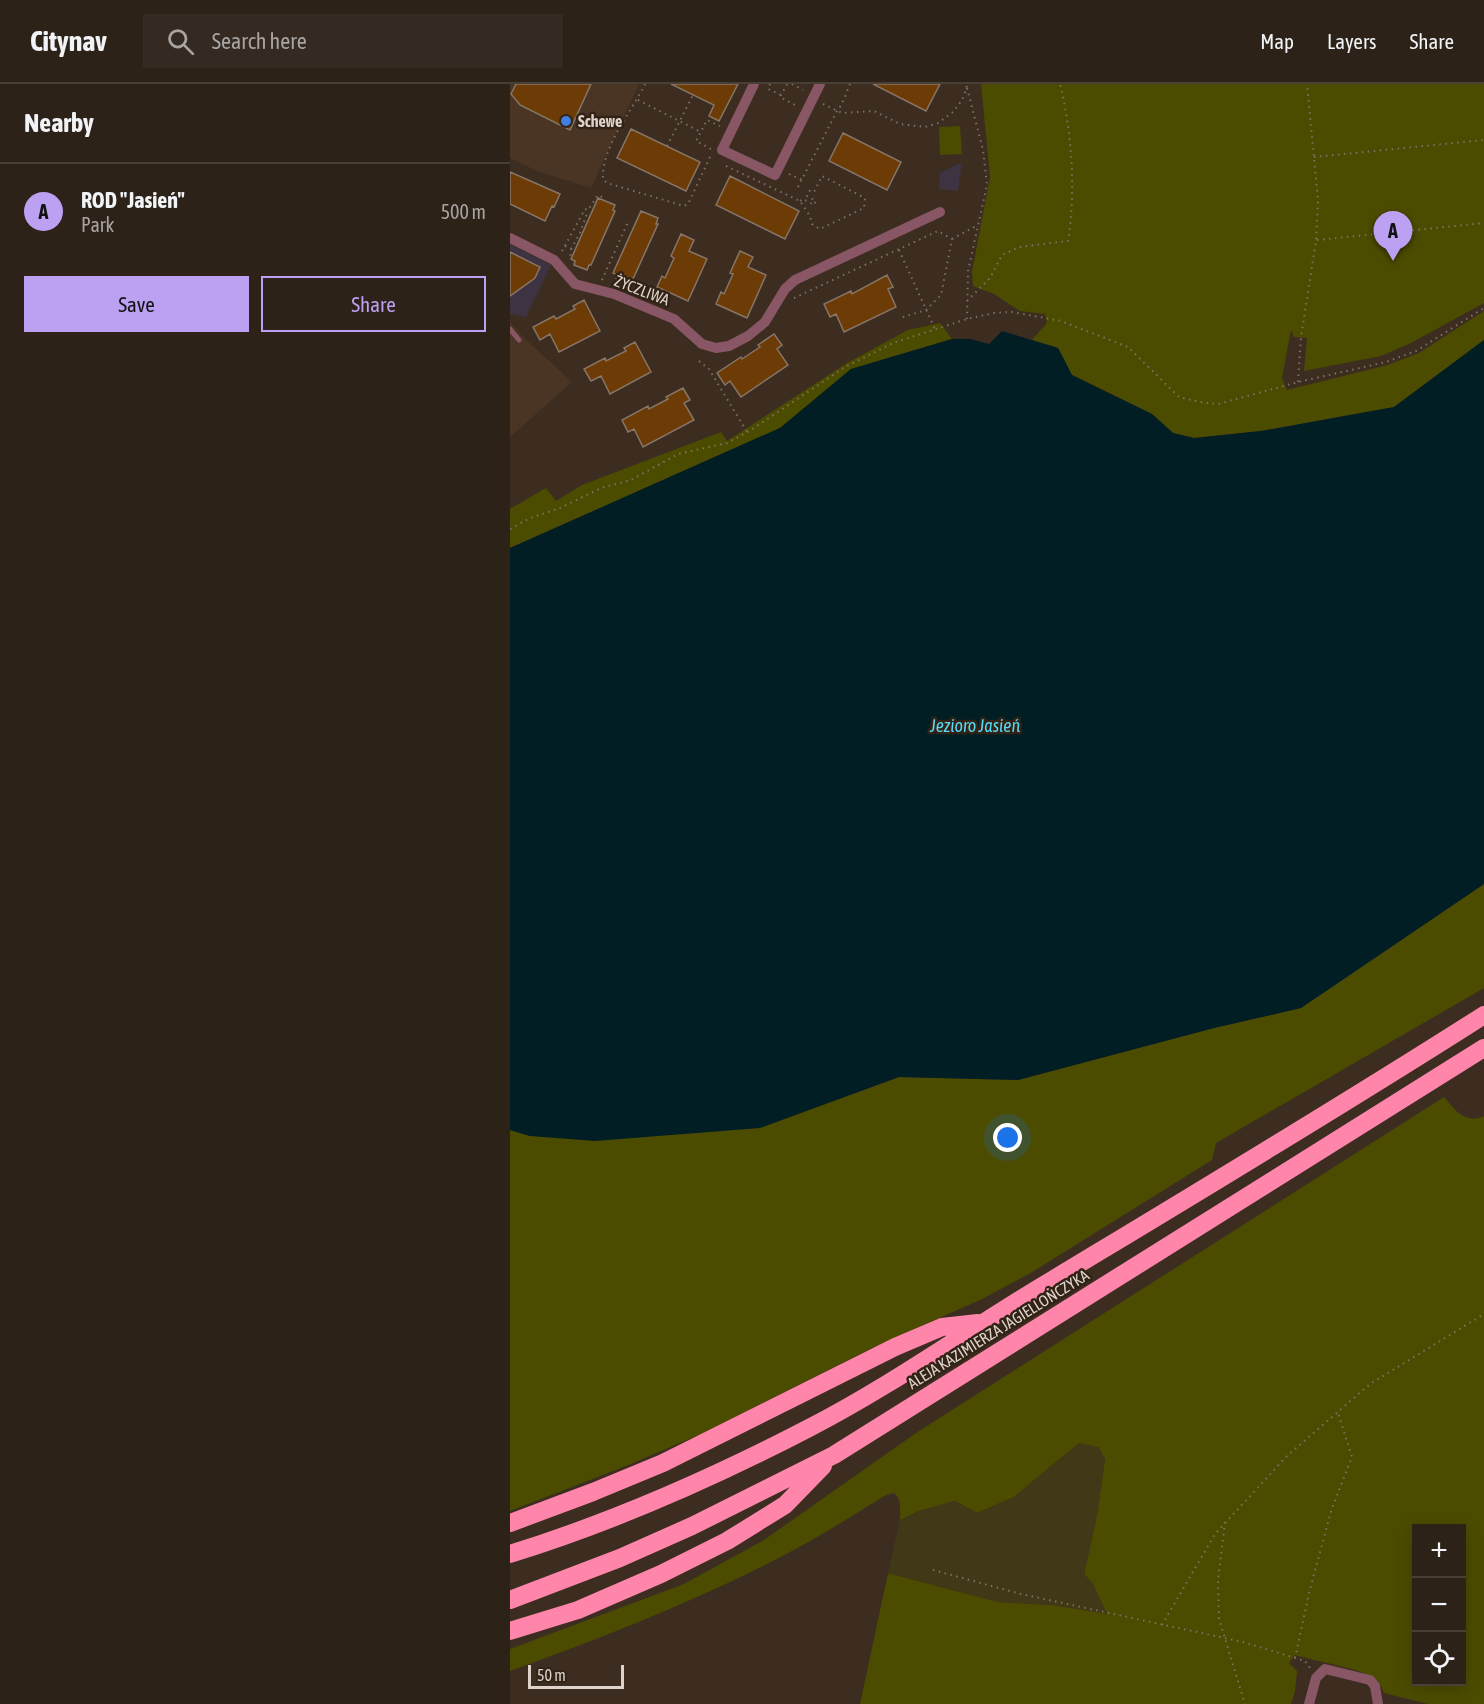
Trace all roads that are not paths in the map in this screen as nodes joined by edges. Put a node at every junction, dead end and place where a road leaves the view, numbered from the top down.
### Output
1 (754, 84) edge
2 (820, 84) edge
3 (940, 212) dead end
4 (510, 238) edge
5 (510, 329) edge
6 (519, 340) dead end
7 (1484, 1015) edge
8 (1484, 1048) edge
9 (983, 1322) junction
10 (834, 1455) junction
11 (510, 1523) edge
12 (510, 1554) edge
13 (510, 1600) edge
14 (510, 1631) edge
15 (1309, 1704) edge
16 (1378, 1704) edge

1 - 2 street
3 - 4 street, ŻYCZLIWA
5 - 6 lane
7 - 9 highway, ALEJA KAZIMIERZA JAGIELLOŃCZYKA
8 - 10 highway, ALEJA KAZIMIERZA JAGIELLOŃCZYKA
9 - 11 highway
9 - 12 highway, ALEJA KAZIMIERZA JAGIELLOŃCZYKA
10 - 13 highway, ALEJA KAZIMIERZA JAGIELLOŃCZYKA
10 - 14 highway
15 - 16 street

